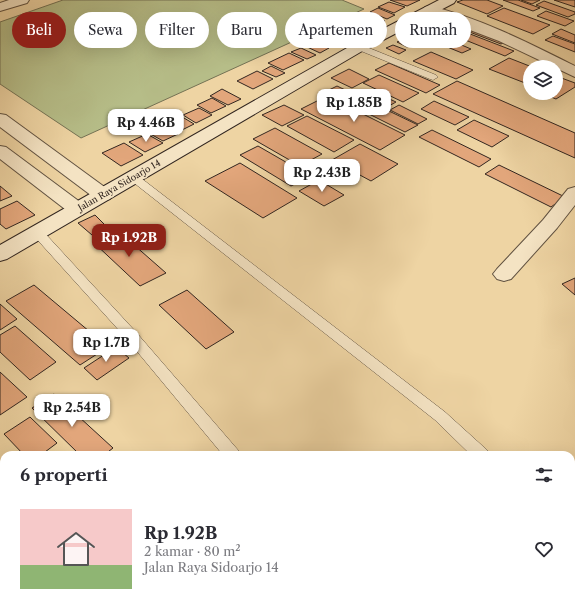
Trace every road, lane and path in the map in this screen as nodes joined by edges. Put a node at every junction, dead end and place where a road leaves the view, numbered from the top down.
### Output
1 (449, 0) edge
2 (432, 10) junction
3 (387, 33) edge
4 (358, 48) edge
5 (362, 48) edge
6 (575, 72) edge
7 (432, 77) dead end
8 (0, 119) edge
9 (0, 151) edge
10 (133, 177) junction
11 (575, 193) edge
12 (103, 195) junction
13 (77, 209) junction
14 (37, 232) junction
15 (0, 254) edge
16 (504, 274) dead end
17 (229, 451) edge
18 (477, 451) edge

1 - 2 main road, Jalan Raya Sidoarjo 14
2 - 3 main road, Jalan Raya Sidoarjo 14
2 - 6 main road
4 - 10 main road, Jalan Raya Sidoarjo 14
5 - 7 lane
8 - 12 main road
9 - 13 main road
10 - 12 main road, Jalan Raya Sidoarjo 14
10 - 18 lane
11 - 16 main road
12 - 13 main road, Jalan Raya Sidoarjo 14
13 - 14 main road, Jalan Raya Sidoarjo 14
14 - 15 main road, Jalan Raya Sidoarjo 14
14 - 17 lane

